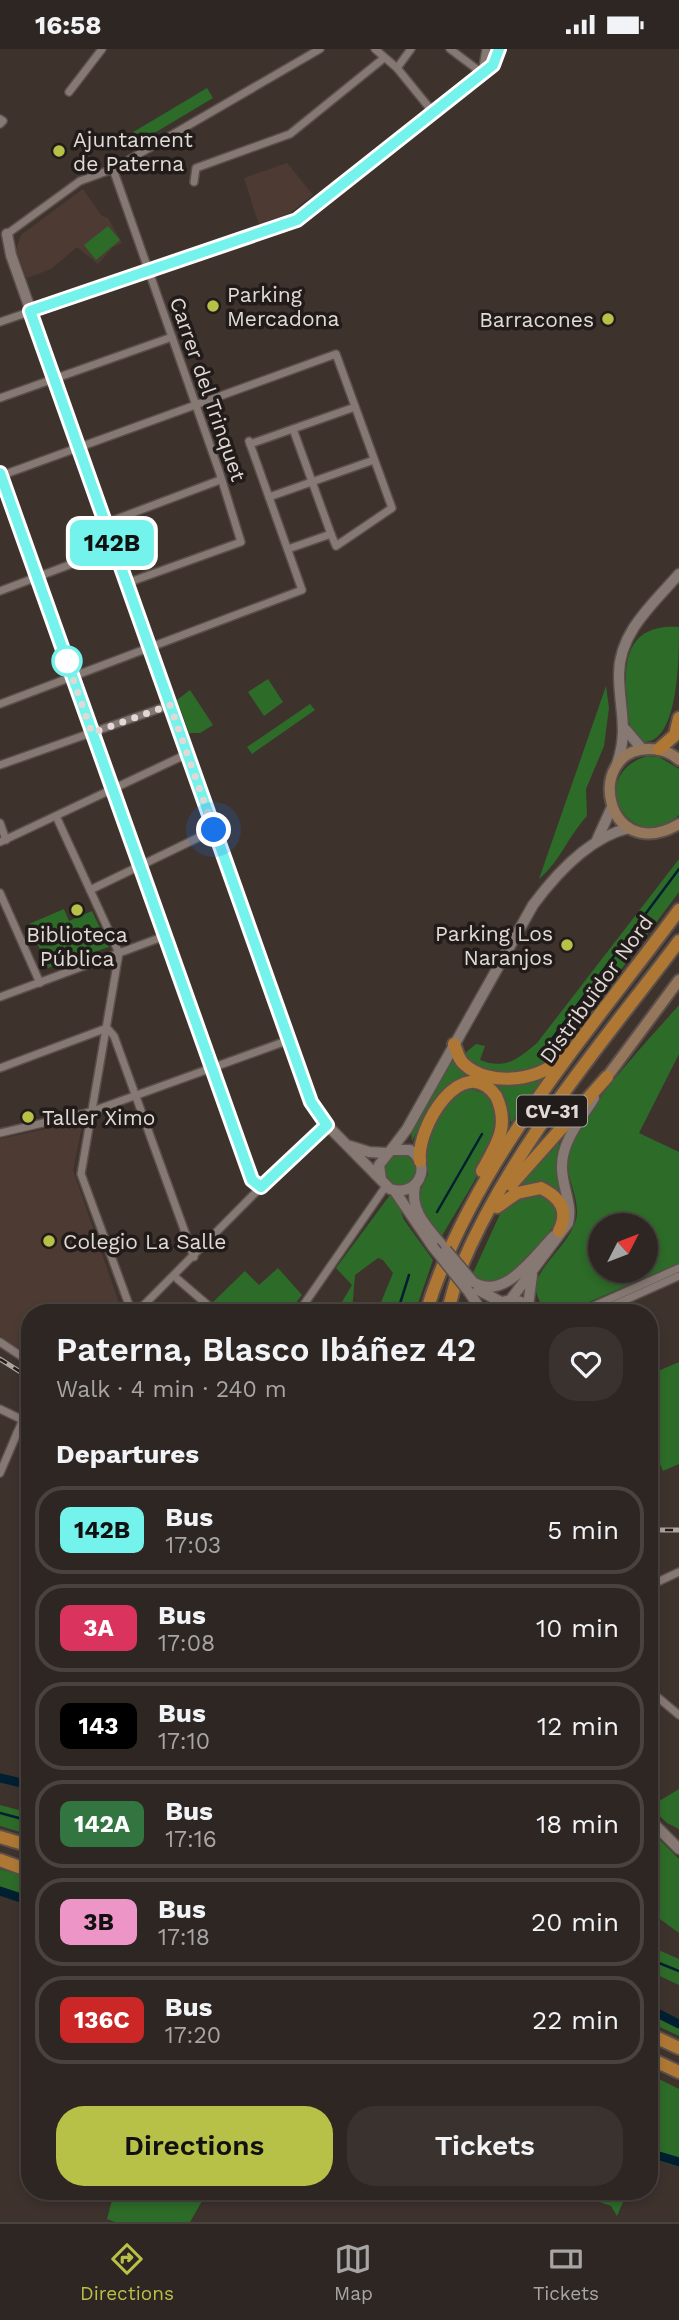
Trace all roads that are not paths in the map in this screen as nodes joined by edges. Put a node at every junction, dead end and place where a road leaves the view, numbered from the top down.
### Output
1 (102, 49) edge
2 (320, 49) edge
3 (375, 49) edge
4 (411, 49) edge
5 (450, 49) edge
6 (486, 49) edge
7 (499, 49) edge
8 (384, 58) junction
9 (397, 68) junction
10 (482, 73) junction
11 (69, 92) dead end
12 (432, 111) junction
13 (113, 169) junction
14 (194, 182) dead end
15 (7, 234) joint
16 (149, 271) junction
17 (30, 311) junction
18 (0, 322) edge
19 (172, 337) junction
20 (54, 379) junction
21 (0, 398) edge
22 (197, 406) junction
23 (355, 407) junction
24 (293, 429) junction
25 (79, 449) junction
26 (374, 460) junction
27 (0, 474) edge
28 (220, 480) junction
29 (312, 481) junction
30 (269, 497) junction
31 (106, 523) junction
32 (331, 534) junction
33 (114, 548) junction
34 (288, 549) junction
35 (679, 574) edge
36 (37, 577) junction
37 (127, 583) junction
38 (0, 591) edge
39 (150, 649) junction
40 (73, 678) junction
41 (0, 704) edge
42 (170, 705) junction
43 (679, 718) edge
44 (625, 729) junction
45 (92, 733) junction
46 (642, 749) junction
47 (659, 749) junction
48 (187, 754) junction
49 (679, 760) edge
50 (617, 764) junction
51 (0, 765) edge
52 (113, 789) junction
53 (611, 809) junction
54 (56, 816) junction
55 (0, 823) edge
56 (679, 824) edge
57 (629, 828) junction
58 (214, 830) junction
59 (597, 840) junction
60 (3, 841) edge
61 (139, 866) junction
62 (90, 890) junction
63 (0, 893) edge
64 (679, 910) edge
65 (165, 936) junction
66 (679, 941) edge
67 (119, 953) junction
68 (679, 980) edge
69 (40, 983) junction
70 (0, 997) edge
71 (602, 1014) junction
72 (107, 1028) junction
73 (289, 1040) junction
74 (454, 1044) junction
75 (0, 1068) edge
76 (212, 1069) junction
77 (607, 1077) junction
78 (136, 1096) junction
79 (90, 1112) junction
80 (327, 1125) junction
81 (407, 1129) junction
82 (0, 1133) edge
83 (346, 1145) junction
84 (410, 1150) junction
85 (389, 1151) junction
86 (420, 1161) junction
87 (387, 1185) junction
88 (415, 1186) junction
89 (261, 1187) junction
90 (497, 1207) junction
91 (559, 1231) junction
92 (456, 1236) junction
93 (435, 1243) junction
94 (552, 1247) junction
95 (194, 1257) junction
96 (679, 1268) edge
97 (533, 1275) junction
98 (174, 1276) junction
99 (679, 1276) edge
100 (471, 1287) junction
101 (452, 1296) junction
102 (506, 1301) junction
103 (131, 1304) edge
104 (144, 1304) edge
105 (207, 1304) edge
106 (304, 1304) edge
107 (430, 1304) edge
108 (450, 1304) edge
109 (479, 1304) edge
110 (502, 1304) edge
111 (515, 1304) edge
112 (531, 1304) edge
113 (598, 1304) edge
114 (616, 1304) edge
115 (0, 1342) edge
116 (21, 1356) edge
117 (0, 1409) edge
118 (21, 1419) edge
119 (21, 1424) edge
120 (21, 1432) edge
121 (17, 1433) junction
122 (0, 1473) edge
123 (679, 1572) edge
124 (658, 1582) edge
125 (658, 1698) edge
126 (679, 1715) edge
127 (658, 1828) edge
128 (663, 1833) junction
129 (679, 1833) edge
130 (0, 1837) edge
131 (21, 1843) edge
132 (679, 1849) edge
133 (0, 1859) edge
134 (21, 1865) edge
135 (658, 2038) edge
136 (679, 2049) edge
137 (658, 2062) edge
138 (679, 2072) edge

1 - 11 street
2 - 13 street
3 - 8 street
4 - 9 street
5 - 10 street
6 - 10 street
7 - 10 street
8 - 9 street
8 - 14 street
9 - 12 street
10 - 12 street
12 - 16 street
13 - 15 street
13 - 16 street, Carrer del Trinquet
15 - 17 street
16 - 17 street
16 - 19 street, Carrer del Trinquet
17 - 18 street
17 - 20 street
19 - 20 street
19 - 22 street, Carrer del Trinquet
20 - 21 street
20 - 25 street
22 - 23 street
22 - 25 street
22 - 28 street, Carrer del Trinquet
23 - 24 street
23 - 26 street
24 - 29 street
24 - 30 street
25 - 27 street
25 - 31 street
26 - 29 street
26 - 32 street
27 - 36 street
28 - 31 street
28 - 37 street, Carrer del Trinquet
29 - 30 street
29 - 32 street
30 - 34 street
31 - 33 street
32 - 34 street
33 - 36 street
33 - 37 street
34 - 39 street
35 - 44 street
36 - 38 street
36 - 40 street
37 - 39 street
39 - 40 street
39 - 42 street
40 - 41 street
40 - 45 street
42 - 45 street
42 - 48 street
43 - 47 highway
44 - 46 street
44 - 50 street
45 - 51 street
45 - 52 street
46 - 47 main road
46 - 50 main road
47 - 49 main road
48 - 52 street
48 - 58 street
50 - 53 main road
52 - 54 street
52 - 61 street
53 - 57 main road
53 - 59 street
54 - 60 street
54 - 62 street
55 - 60 street
56 - 57 main road
57 - 59 street
58 - 61 street
58 - 73 street
59 - 74 street
61 - 62 street
61 - 65 street
62 - 67 street
63 - 69 street
64 - 71 highway, Distribuïdor Nord / CV-31
65 - 67 street
65 - 76 street
66 - 101 highway, Distribuïdor Nord / CV-31
67 - 69 street
67 - 72 street
68 - 77 main road
69 - 70 street
71 - 74 highway
71 - 92 highway, Distribuïdor Nord / CV-31
72 - 75 street
72 - 78 street
72 - 79 street
73 - 76 street
73 - 80 street
74 - 81 street
76 - 78 street
76 - 89 street
77 - 90 highway
77 - 94 street
78 - 79 street
78 - 95 street
79 - 82 street
79 - 103 street
80 - 83 street
80 - 89 street
81 - 84 street
81 - 85 street
83 - 85 street
83 - 87 street
84 - 85 street
84 - 86 street
85 - 87 street
86 - 88 street
86 - 92 highway
87 - 88 street
87 - 93 street
87 - 106 street
88 - 93 street
89 - 95 street
90 - 91 highway
90 - 101 highway
91 - 94 street
91 - 100 street
92 - 107 highway, Distribuïdor Nord / CV-31
93 - 100 street, bridge
93 - 100 street, bridge
94 - 97 street
95 - 98 street
96 - 113 street
97 - 102 street
97 - 112 street
98 - 104 street
98 - 105 street
99 - 114 street
100 - 102 street
100 - 109 street
101 - 108 highway, Distribuïdor Nord / CV-31
102 - 110 street
102 - 111 street
115 - 116 street
117 - 118 street
119 - 121 street
120 - 121 street
121 - 122 street
123 - 124 street
125 - 126 street
127 - 128 street
128 - 129 street
128 - 132 street
130 - 131 highway
133 - 134 highway
135 - 136 highway
137 - 138 highway

